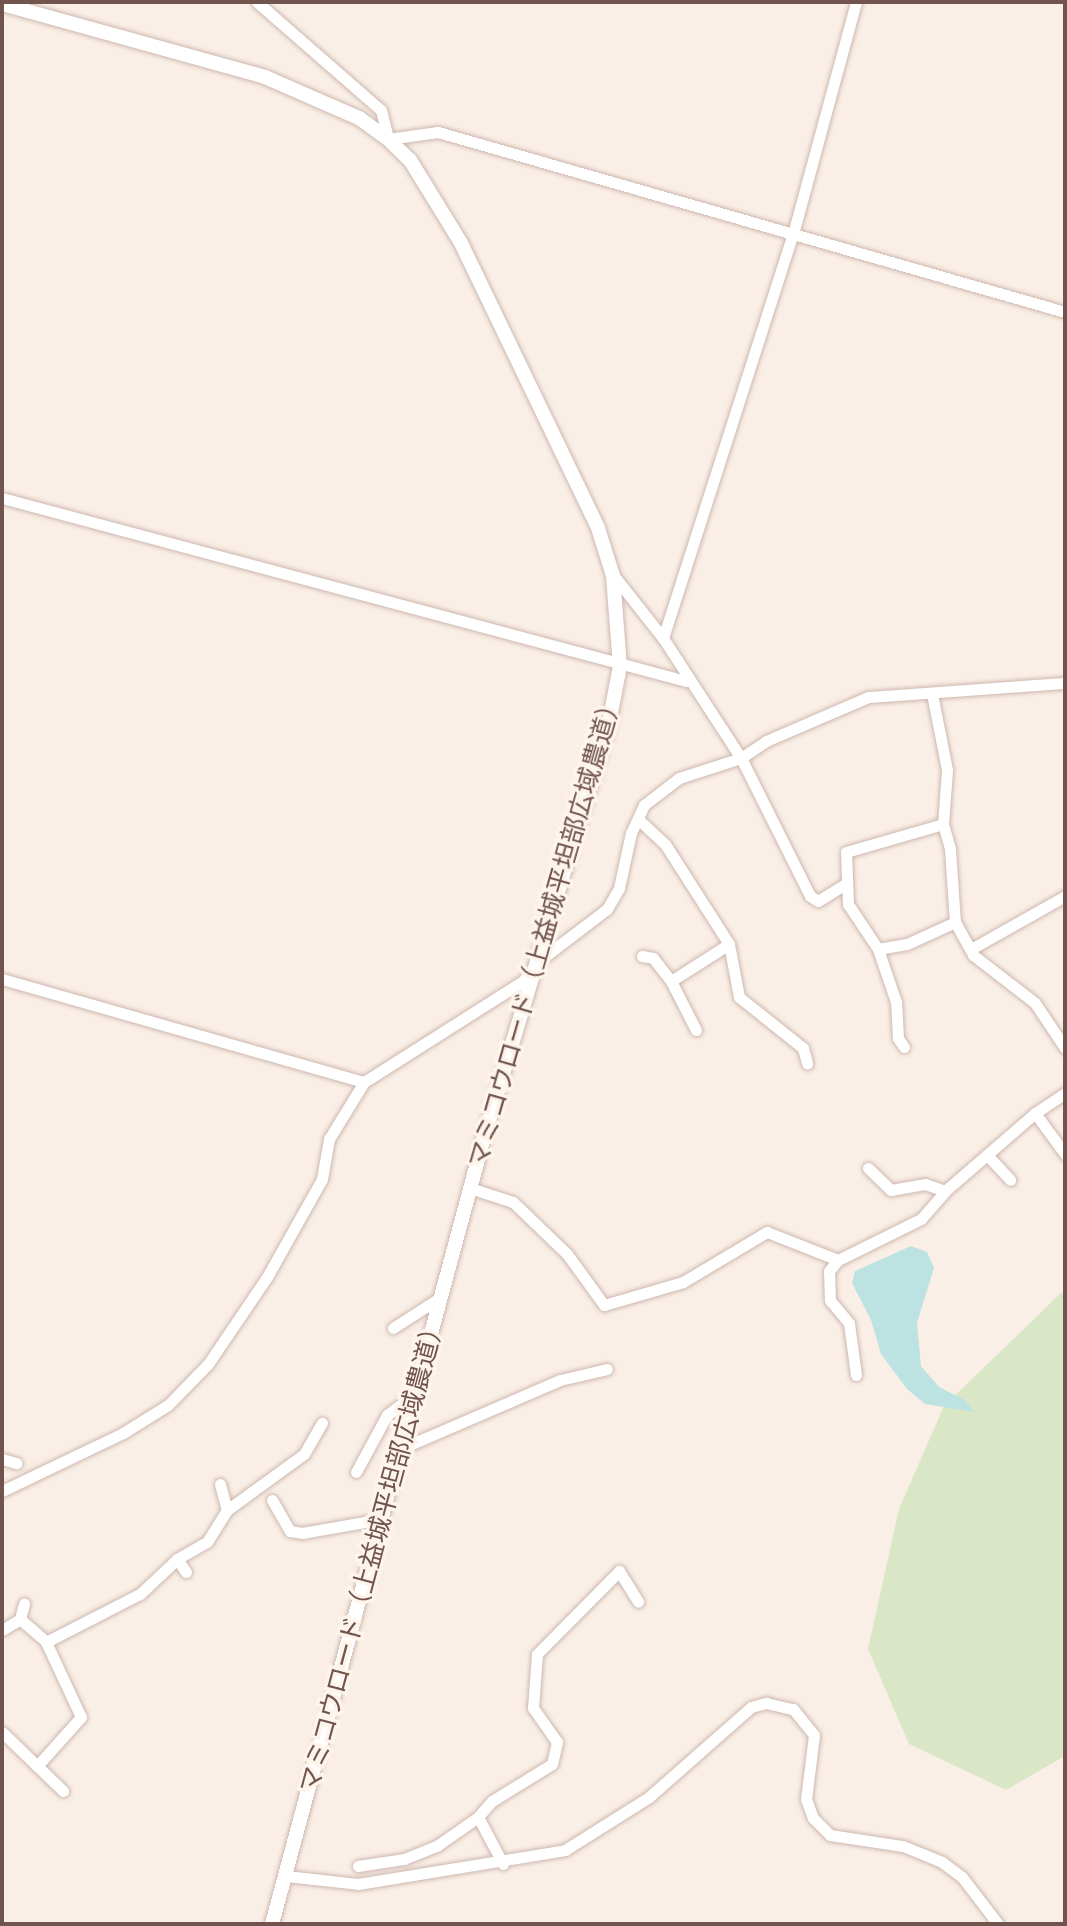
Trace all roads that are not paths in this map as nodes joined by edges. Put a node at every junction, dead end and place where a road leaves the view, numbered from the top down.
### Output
1 (257, 2) edge
2 (856, 2) edge
3 (2, 4) edge
4 (388, 139) junction
5 (793, 234) junction
6 (1065, 312) edge
7 (2, 498) edge
8 (613, 576) junction
9 (663, 638) junction
10 (620, 666) junction
11 (686, 681) junction
12 (1065, 683) edge
13 (932, 694) junction
14 (741, 758) junction
15 (638, 819) junction
16 (943, 824) junction
17 (844, 885) junction
18 (1065, 896) edge
19 (955, 922) junction
20 (729, 944) junction
21 (878, 949) junction
22 (971, 949) junction
23 (642, 956) dead end
24 (540, 960) junction
25 (2, 979) edge
26 (671, 981) junction
27 (696, 1030) dead end
28 (904, 1047) dead end
29 (1065, 1048) edge
30 (807, 1063) dead end
31 (364, 1082) junction
32 (1065, 1093) edge
33 (1035, 1113) junction
34 (1065, 1154) edge
35 (987, 1155) junction
36 (868, 1168) dead end
37 (1010, 1180) dead end
38 (470, 1188) junction
39 (945, 1191) junction
40 (838, 1260) junction
41 (441, 1297) junction
42 (393, 1328) dead end
43 (607, 1369) dead end
44 (856, 1375) dead end
45 (415, 1394) junction
46 (322, 1423) dead end
47 (400, 1449) junction
48 (2, 1459) edge
49 (16, 1463) dead end
50 (356, 1472) dead end
51 (220, 1484) dead end
52 (2, 1491) edge
53 (272, 1500) dead end
54 (227, 1510) junction
55 (381, 1519) junction
56 (177, 1559) junction
57 (186, 1572) dead end
58 (638, 1602) dead end
59 (24, 1604) dead end
60 (20, 1619) junction
61 (2, 1630) edge
62 (46, 1642) junction
63 (2, 1732) edge
64 (37, 1766) junction
65 (63, 1791) dead end
66 (478, 1817) junction
67 (503, 1864) junction
68 (358, 1866) dead end
69 (286, 1876) junction
70 (273, 1918) edge
71 (998, 1924) edge

1 - 4 street
2 - 5 street
3 - 4 street, マミコウロード（上益城平坦部広域農道）
4 - 5 street
4 - 8 street, マミコウロード（上益城平坦部広域農道）
5 - 6 street
5 - 9 street
7 - 10 street
8 - 9 street
8 - 10 street, マミコウロード（上益城平坦部広域農道）
9 - 11 street
10 - 11 street
10 - 24 street, マミコウロード（上益城平坦部広域農道）
11 - 14 street
12 - 13 street
13 - 14 street
13 - 16 street
14 - 15 street
14 - 17 street
15 - 20 street
15 - 24 street
16 - 17 street
16 - 19 street
17 - 21 street
18 - 22 street
19 - 21 street
19 - 22 street
20 - 26 street
20 - 30 street
21 - 28 street
22 - 29 street
23 - 26 street
24 - 31 street
24 - 38 street, マミコウロード（上益城平坦部広域農道）
25 - 31 street
26 - 27 street
31 - 52 street
32 - 33 street
33 - 34 street
33 - 35 street
35 - 37 street
35 - 39 street
36 - 39 street
38 - 40 street
38 - 41 street, マミコウロード（上益城平坦部広域農道）
39 - 40 street
40 - 44 street
41 - 42 street
41 - 45 street, マミコウロード（上益城平坦部広域農道）
43 - 47 street
45 - 47 street, マミコウロード（上益城平坦部広域農道）
45 - 50 street
46 - 54 street
47 - 55 street, マミコウロード（上益城平坦部広域農道）
48 - 49 street
51 - 54 street
53 - 55 street
54 - 56 street
55 - 69 street, マミコウロード（上益城平坦部広域農道）
56 - 57 street
56 - 62 street
58 - 66 street
59 - 60 street
60 - 61 street
60 - 62 street
62 - 64 street
63 - 64 street
64 - 65 street
66 - 67 street
66 - 68 street
67 - 69 street
67 - 71 street
69 - 70 street, マミコウロード（上益城平坦部広域農道）

